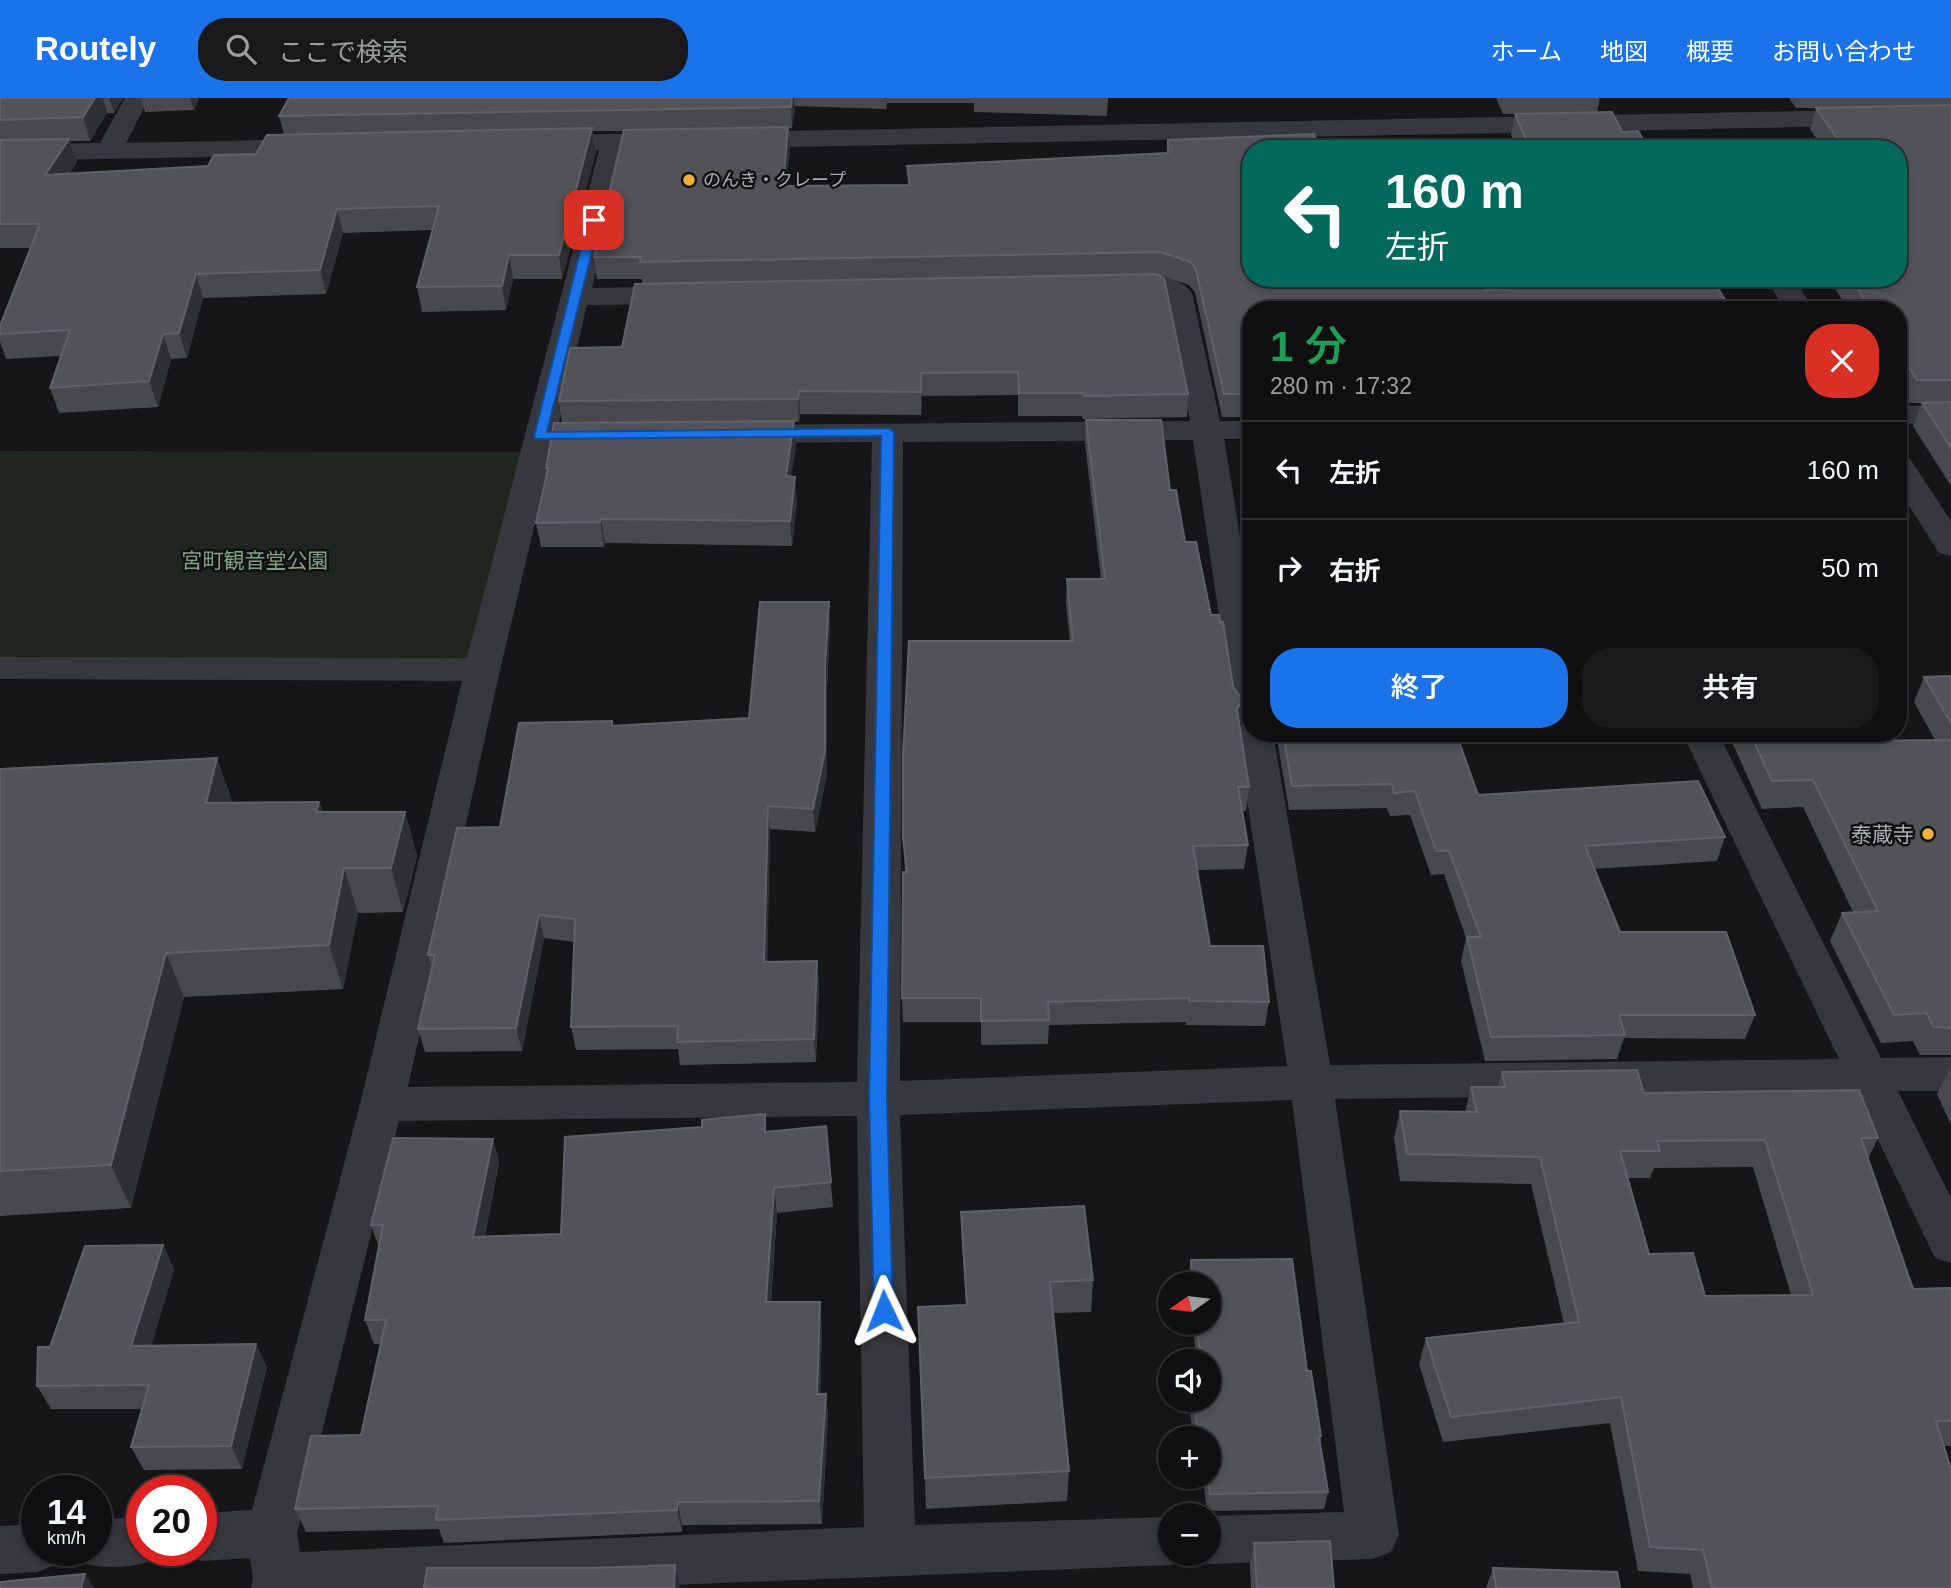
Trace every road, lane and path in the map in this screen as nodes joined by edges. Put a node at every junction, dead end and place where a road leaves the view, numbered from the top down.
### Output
1 (137, 98) edge
2 (1399, 98) edge
3 (1667, 98) edge
4 (1951, 116) edge
5 (1683, 123) junction
6 (1416, 138) edge
7 (1693, 140) edge
8 (614, 142) junction
9 (518, 144) edge
10 (341, 147) edge
11 (108, 151) junction
12 (0, 153) edge
13 (1089, 286) edge
14 (713, 294) edge
15 (574, 297) junction
16 (1951, 414) edge
17 (1907, 415) edge
18 (1242, 430) edge
19 (1207, 431) junction
20 (888, 432) junction
21 (707, 434) edge
22 (1907, 478) edge
23 (1951, 546) edge
24 (1242, 653) edge
25 (0, 668) edge
26 (482, 670) junction
27 (1256, 742) edge
28 (1704, 742) edge
29 (1951, 1074) edge
30 (1870, 1077) junction
31 (1311, 1082) junction
32 (878, 1099) junction
33 (382, 1104) junction
34 (1951, 1244) edge
35 (1221, 1540) edge
36 (1158, 1541) edge
37 (217, 1543) edge
38 (21, 1549) edge
39 (890, 1549) junction
40 (0, 1550) edge
41 (276, 1566) edge

1 - 11 street
2 - 6 street
3 - 5 street
4 - 5 street
5 - 6 street
5 - 7 street
6 - 8 street
8 - 9 street
8 - 15 street
10 - 11 street
11 - 12 street
13 - 19 street
14 - 15 street
15 - 26 street
16 - 17 street
18 - 19 street
19 - 20 street
19 - 24 street
20 - 21 street
20 - 32 street
22 - 23 street
25 - 26 street
26 - 33 street
27 - 31 street
28 - 30 street
29 - 30 street
30 - 31 street
30 - 34 street
31 - 32 street
31 - 35 street
32 - 33 street
32 - 39 street
33 - 41 street
36 - 39 street
37 - 41 street
38 - 40 street
39 - 41 street

